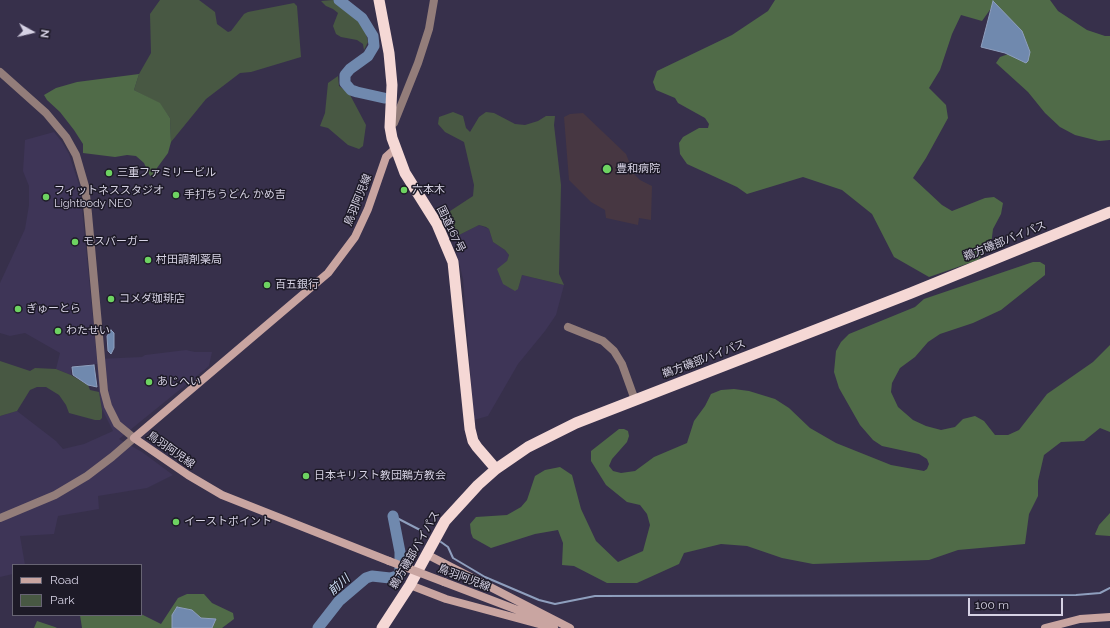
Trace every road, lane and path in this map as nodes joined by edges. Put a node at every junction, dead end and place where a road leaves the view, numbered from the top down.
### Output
1 (379, 0) edge
2 (434, 0) edge
3 (0, 72) edge
4 (390, 127) junction
5 (396, 148) junction
6 (1110, 212) edge
7 (568, 327) dead end
8 (635, 400) junction
9 (134, 438) junction
10 (496, 469) junction
11 (0, 518) edge
12 (426, 554) junction
13 (410, 585) junction
14 (1110, 617) edge
15 (382, 628) edge
16 (554, 628) edge
17 (564, 628) edge
18 (570, 628) edge
19 (1045, 628) edge

1 - 4 highway, 国道167号
2 - 4 street
3 - 9 street
4 - 5 highway, 国道167号
5 - 9 main road, 鳥羽阿児線
5 - 10 highway, 国道167号
6 - 8 highway, 鵜方磯部バイパス
7 - 8 street
8 - 10 highway, 鵜方磯部バイパス
9 - 11 street
9 - 17 main road, 鳥羽阿児線, bridge
10 - 12 highway, 鵜方磯部バイパス
12 - 13 highway, 鵜方磯部バイパス
12 - 18 main road
13 - 15 highway, 鵜方磯部バイパス
13 - 16 main road
14 - 19 main road

